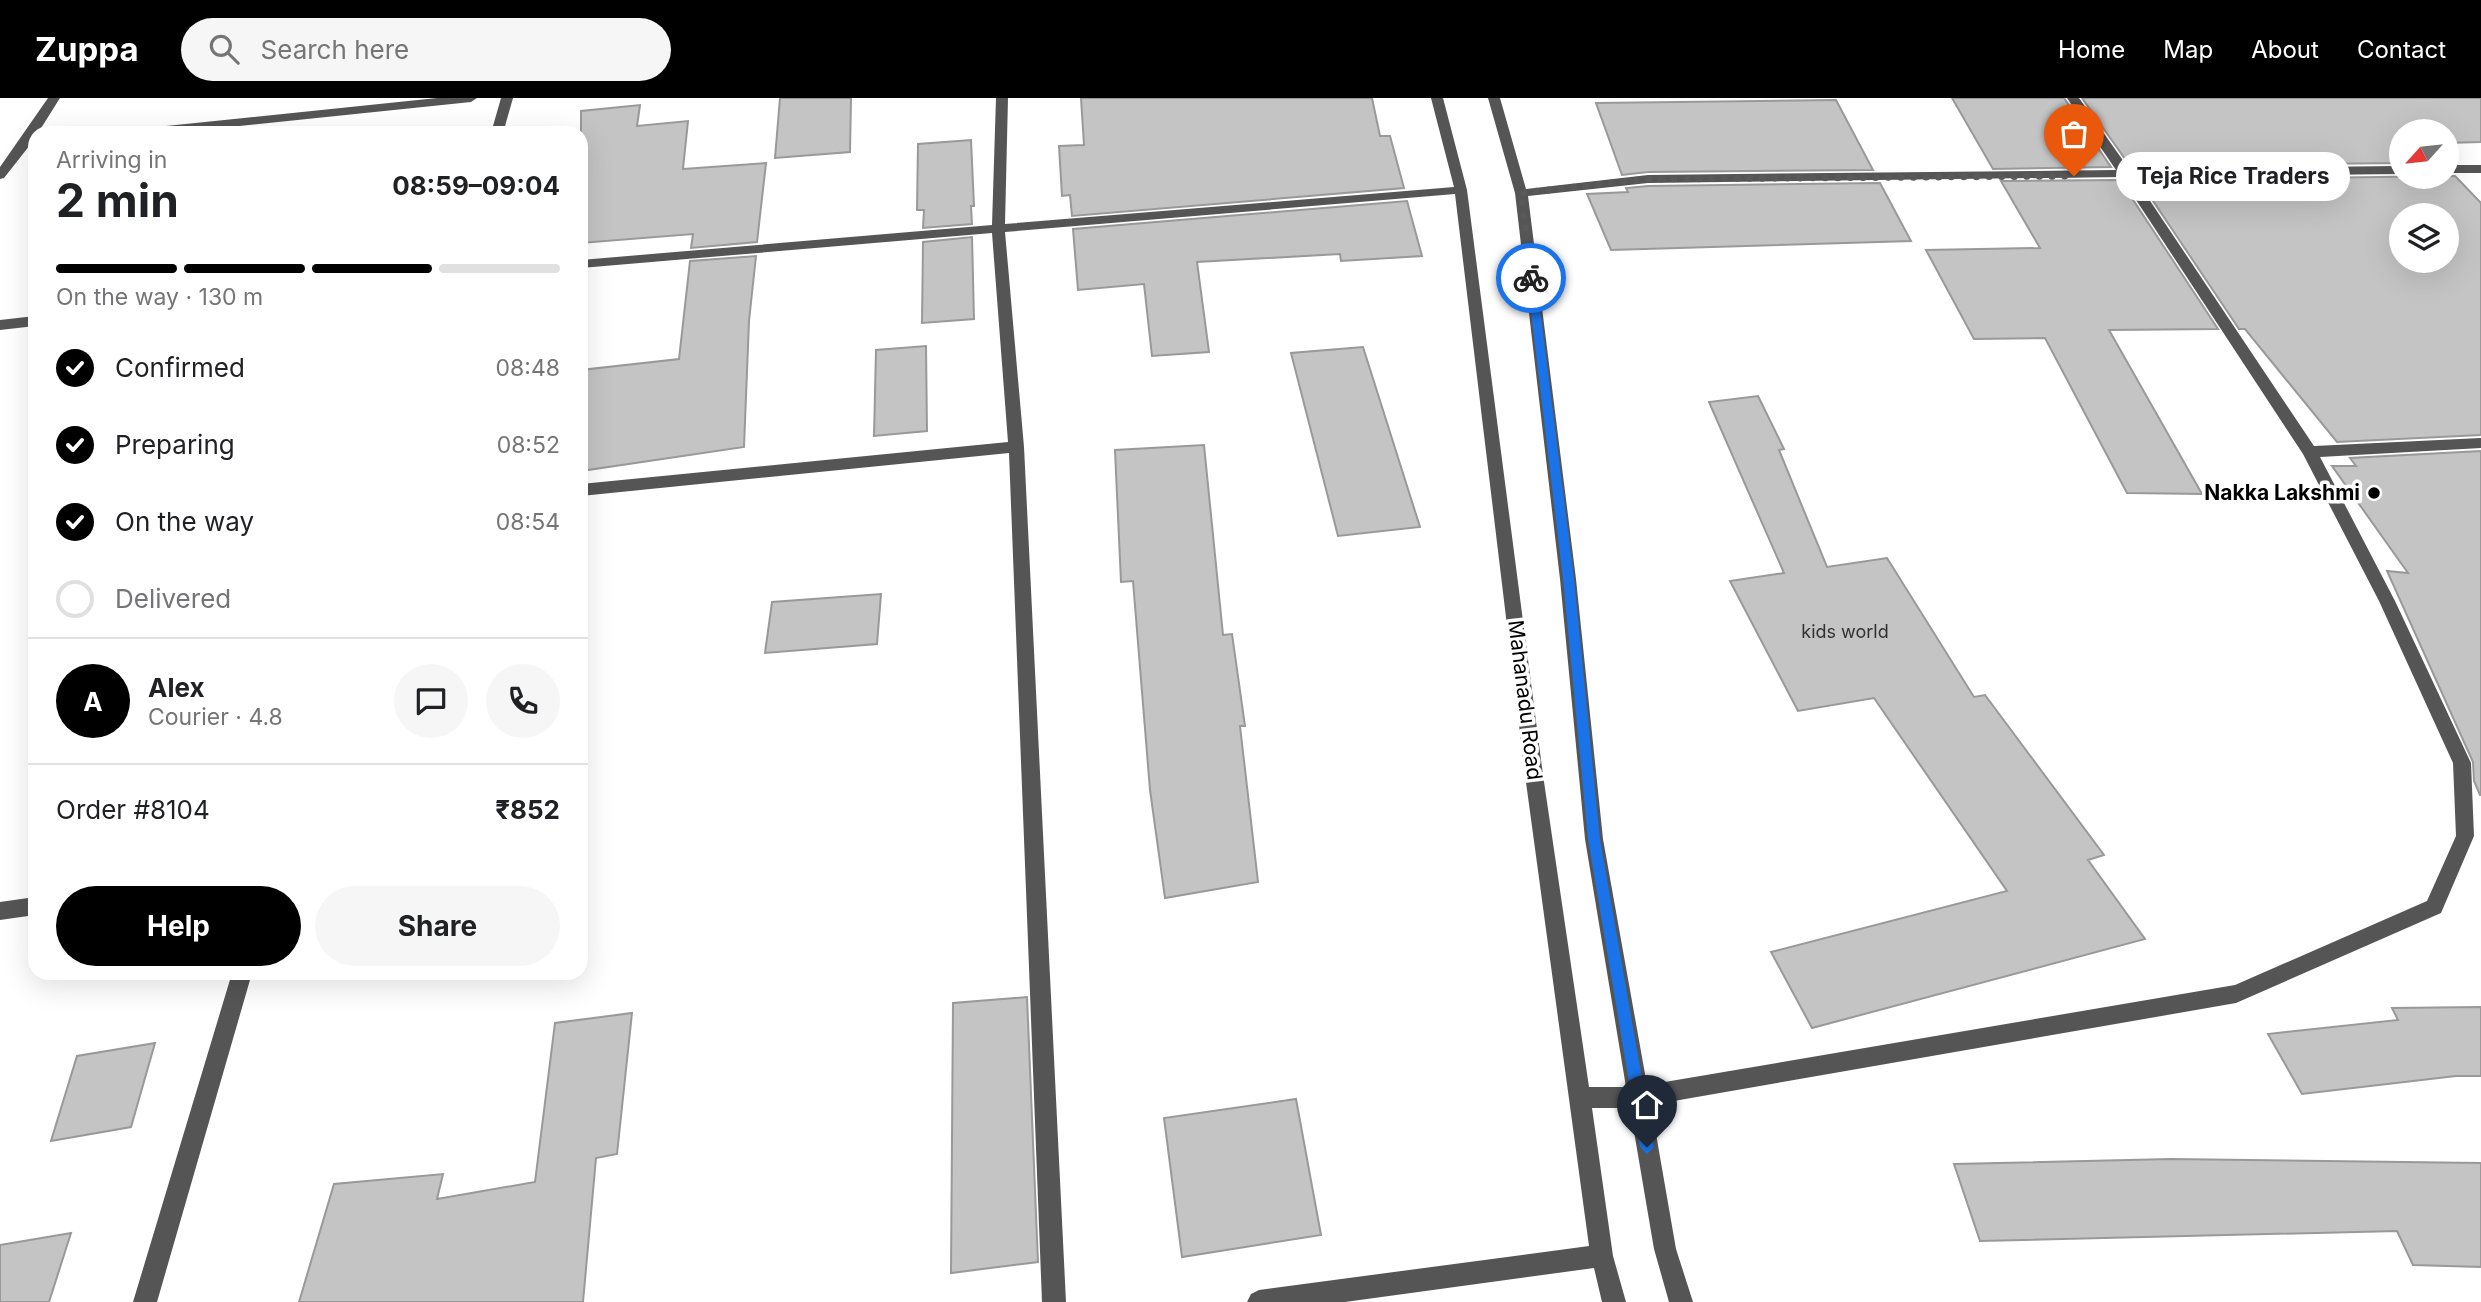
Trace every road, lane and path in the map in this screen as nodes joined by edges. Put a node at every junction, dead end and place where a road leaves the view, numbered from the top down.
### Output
1 (54, 98) edge
2 (471, 98) edge
3 (507, 98) edge
4 (1002, 98) edge
5 (1437, 98) edge
6 (1494, 98) edge
7 (2073, 98) edge
8 (39, 126) edge
9 (204, 126) edge
10 (499, 126) edge
11 (28, 145) edge
12 (2459, 169) edge
13 (2481, 169) edge
14 (2389, 170) edge
15 (0, 175) edge
16 (2127, 176) junction
17 (1461, 190) junction
18 (1521, 193) junction
19 (998, 229) junction
20 (588, 263) edge
21 (28, 322) edge
22 (0, 325) edge
23 (2481, 443) edge
24 (1016, 447) junction
25 (2310, 452) junction
26 (588, 489) edge
27 (28, 907) edge
28 (0, 911) edge
29 (240, 980) edge
30 (1639, 1097) junction
31 (1580, 1098) junction
32 (1602, 1256) junction
33 (145, 1302) edge
34 (1054, 1302) edge
35 (1259, 1302) edge
36 (1614, 1302) edge
37 (1681, 1302) edge

1 - 8 street
2 - 9 street
3 - 10 street
4 - 19 street
5 - 17 street, Mahanadu Road
6 - 18 street
7 - 16 street
11 - 15 street
12 - 13 street
14 - 16 street
16 - 18 street
16 - 25 street
17 - 19 street
17 - 31 street, Mahanadu Road
18 - 30 street
19 - 20 street
19 - 24 street
21 - 22 street
23 - 25 street
24 - 26 street
24 - 34 street
25 - 30 street
27 - 28 street
29 - 33 street
30 - 31 street
30 - 37 street
31 - 32 street, Mahanadu Road
32 - 35 street
32 - 36 street, Mahanadu Road

